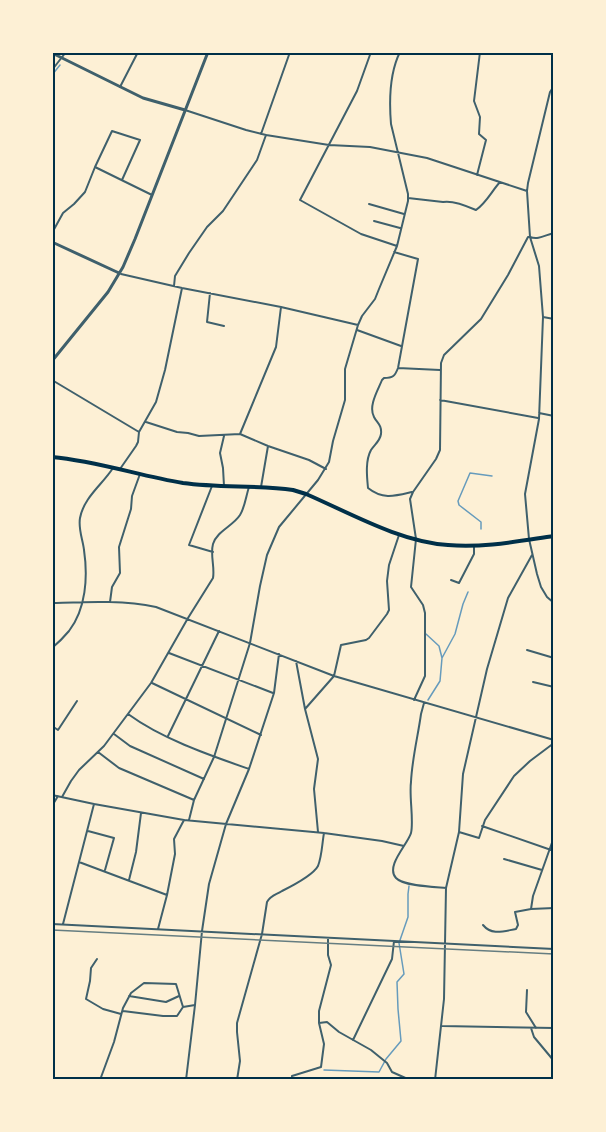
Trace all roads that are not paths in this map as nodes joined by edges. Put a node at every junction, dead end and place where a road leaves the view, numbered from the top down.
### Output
1 (66, 52) edge
2 (138, 52) edge
3 (208, 52) edge
4 (290, 52) edge
5 (370, 52) edge
6 (400, 52) edge
7 (480, 52) edge
8 (52, 53) edge
9 (62, 57) junction
10 (52, 70) edge
11 (554, 86) edge
12 (120, 87) junction
13 (185, 110) junction
14 (261, 134) junction
15 (266, 135) junction
16 (329, 145) junction
17 (398, 152) junction
18 (95, 167) junction
19 (477, 175) junction
20 (122, 180) junction
21 (500, 182) junction
22 (527, 191) junction
23 (152, 195) junction
24 (408, 198) junction
25 (369, 204) dead end
26 (405, 215) junction
27 (374, 220) dead end
28 (401, 228) junction
29 (52, 233) edge
30 (554, 233) edge
31 (530, 237) junction
32 (52, 242) edge
33 (397, 246) junction
34 (394, 252) junction
35 (119, 273) junction
36 (174, 286) junction
37 (182, 288) junction
38 (210, 293) junction
39 (281, 307) junction
40 (543, 317) junction
41 (554, 319) edge
42 (358, 325) junction
43 (224, 326) dead end
44 (357, 330) junction
45 (401, 346) junction
46 (52, 361) edge
47 (398, 368) junction
48 (441, 370) junction
49 (52, 380) edge
50 (440, 400) junction
51 (539, 413) junction
52 (554, 416) edge
53 (539, 419) junction
54 (145, 422) junction
55 (139, 432) junction
56 (240, 434) junction
57 (224, 436) junction
58 (267, 446) junction
59 (52, 457) edge
60 (113, 468) junction
61 (120, 469) junction
62 (326, 469) junction
63 (140, 474) junction
64 (212, 486) junction
65 (224, 486) junction
66 (249, 487) junction
67 (261, 487) junction
68 (413, 492) junction
69 (306, 494) junction
70 (399, 534) junction
71 (554, 536) edge
72 (416, 539) junction
73 (529, 539) junction
74 (474, 546) junction
75 (213, 552) junction
76 (532, 555) junction
77 (451, 580) dead end
78 (82, 602) junction
79 (110, 602) junction
80 (52, 603) edge
81 (554, 603) edge
82 (188, 618) junction
83 (219, 631) junction
84 (250, 643) junction
85 (52, 648) edge
86 (527, 650) dead end
87 (169, 653) junction
88 (279, 654) junction
89 (554, 658) edge
90 (296, 661) junction
91 (202, 665) junction
92 (334, 676) junction
93 (239, 679) junction
94 (533, 682) dead end
95 (151, 683) junction
96 (554, 687) edge
97 (274, 693) junction
98 (186, 700) junction
99 (414, 700) junction
100 (77, 701) dead end
101 (424, 703) junction
102 (305, 709) junction
103 (128, 714) junction
104 (475, 717) junction
105 (227, 719) junction
106 (52, 726) edge
107 (114, 734) junction
108 (261, 735) junction
109 (168, 736) junction
110 (554, 741) edge
111 (98, 752) junction
112 (214, 757) junction
113 (249, 769) junction
114 (204, 779) junction
115 (52, 795) edge
116 (60, 797) junction
117 (194, 800) junction
118 (94, 804) junction
119 (52, 806) edge
120 (141, 813) junction
121 (184, 820) junction
122 (189, 820) junction
123 (226, 824) junction
124 (482, 826) junction
125 (88, 831) junction
126 (459, 832) junction
127 (318, 833) junction
128 (324, 833) junction
129 (554, 837) edge
130 (404, 846) junction
131 (552, 850) edge
132 (504, 859) dead end
133 (80, 862) junction
134 (105, 871) junction
135 (542, 871) junction
136 (129, 880) junction
137 (446, 888) junction
138 (167, 895) junction
139 (554, 908) edge
140 (531, 909) junction
141 (53, 924) edge
142 (63, 924) junction
143 (483, 926) dead end
144 (158, 929) junction
145 (202, 931) junction
146 (262, 934) junction
147 (328, 938) junction
148 (394, 940) junction
149 (445, 944) junction
150 (554, 949) edge
151 (97, 959) dead end
152 (527, 990) dead end
153 (129, 996) junction
154 (180, 996) junction
155 (195, 1005) junction
156 (183, 1007) junction
157 (122, 1013) junction
158 (320, 1023) junction
159 (442, 1026) junction
160 (531, 1028) junction
161 (536, 1028) junction
162 (554, 1028) edge
163 (353, 1040) junction
164 (552, 1056) edge
165 (554, 1061) edge
166 (100, 1080) edge
167 (186, 1080) edge
168 (237, 1080) edge
169 (292, 1080) edge
170 (410, 1080) edge
171 (435, 1080) edge

1 - 9 street
2 - 12 street
3 - 13 street
4 - 14 street
5 - 16 street
6 - 17 street
7 - 19 street
8 - 9 street
9 - 10 street
9 - 12 street
11 - 22 street
12 - 13 street
13 - 14 street
13 - 23 street
14 - 15 street
15 - 16 street
15 - 36 street
16 - 17 street
16 - 33 street
17 - 19 street
17 - 24 street
18 - 20 street
18 - 20 street
18 - 29 street
19 - 21 street
20 - 23 street
21 - 22 street
21 - 24 street
22 - 31 street
23 - 35 street
24 - 26 street
25 - 26 street
26 - 28 street
27 - 28 street
28 - 33 street
30 - 31 street
31 - 40 street
31 - 48 street
32 - 35 street
33 - 34 street
34 - 42 street
34 - 45 street
35 - 36 street
35 - 46 street
36 - 37 street
37 - 38 street
37 - 54 street
38 - 39 street
38 - 43 street
39 - 42 street
39 - 56 street
40 - 41 street
40 - 51 street
42 - 44 street
44 - 45 street
44 - 62 street
45 - 47 street
47 - 48 street
47 - 68 street
48 - 50 street
49 - 55 street
50 - 53 street
50 - 68 street
51 - 52 street
51 - 53 street
53 - 73 street
54 - 55 street
54 - 57 street
55 - 61 street
56 - 57 street
56 - 58 street
57 - 65 street
58 - 62 street
58 - 67 street
59 - 60 main road
60 - 61 main road
60 - 78 street
61 - 63 main road
62 - 69 street
63 - 64 main road
63 - 79 street
64 - 65 main road
64 - 75 street
65 - 66 main road
66 - 67 main road
66 - 75 street
67 - 69 main road
68 - 72 street
69 - 70 main road
69 - 84 street
70 - 72 main road
70 - 92 street
71 - 73 main road
72 - 74 main road
72 - 99 street
73 - 74 main road
73 - 76 street
74 - 77 street
75 - 82 street
76 - 81 street
76 - 104 street
78 - 79 street
78 - 80 street
78 - 85 street
79 - 82 street
82 - 83 street
82 - 87 street
83 - 84 street
83 - 91 street
84 - 88 street
84 - 93 street
86 - 89 street
87 - 91 street
87 - 95 street
88 - 90 street
88 - 97 street
90 - 92 street
90 - 102 street
91 - 93 street
91 - 98 street
92 - 99 street
92 - 102 street
93 - 97 street
93 - 105 street
94 - 96 street
95 - 98 street
95 - 103 street
97 - 108 street
98 - 105 street
98 - 109 street
99 - 101 street
100 - 106 street
101 - 104 street
101 - 130 street
102 - 127 street
103 - 107 street
103 - 109 street
104 - 110 street
104 - 126 street
105 - 108 street
105 - 112 street
107 - 111 street
107 - 114 street
108 - 113 street
109 - 112 street
110 - 124 street
111 - 116 street
111 - 117 street
112 - 113 street
112 - 114 street
113 - 123 street
114 - 117 street
115 - 116 street
116 - 118 street
116 - 119 street
117 - 122 street
118 - 120 street
118 - 125 street
120 - 121 street
120 - 136 street
121 - 122 street
121 - 138 street
122 - 123 street
123 - 127 street
123 - 145 street
124 - 126 street
124 - 131 street
125 - 133 street
125 - 134 street
126 - 137 street
127 - 128 street
128 - 130 street
128 - 146 street
129 - 131 street
130 - 137 street
131 - 135 street
132 - 135 street
133 - 134 street
133 - 142 street
134 - 136 street
135 - 140 street
136 - 138 street
137 - 149 street
138 - 144 street
139 - 140 street
140 - 143 street
141 - 142 street
142 - 144 street
144 - 145 street
145 - 146 street
145 - 155 street
146 - 147 street
146 - 168 street
147 - 148 street
147 - 158 street
148 - 149 street
148 - 163 street
149 - 150 street
149 - 159 street
151 - 157 street
152 - 161 street
153 - 154 street
153 - 154 street
153 - 157 street
154 - 156 street
155 - 156 street
155 - 167 street
156 - 157 street
157 - 166 street
158 - 163 street
158 - 169 street
159 - 160 street
159 - 171 street
160 - 161 street
160 - 164 street
161 - 162 street
163 - 170 street
164 - 165 street

